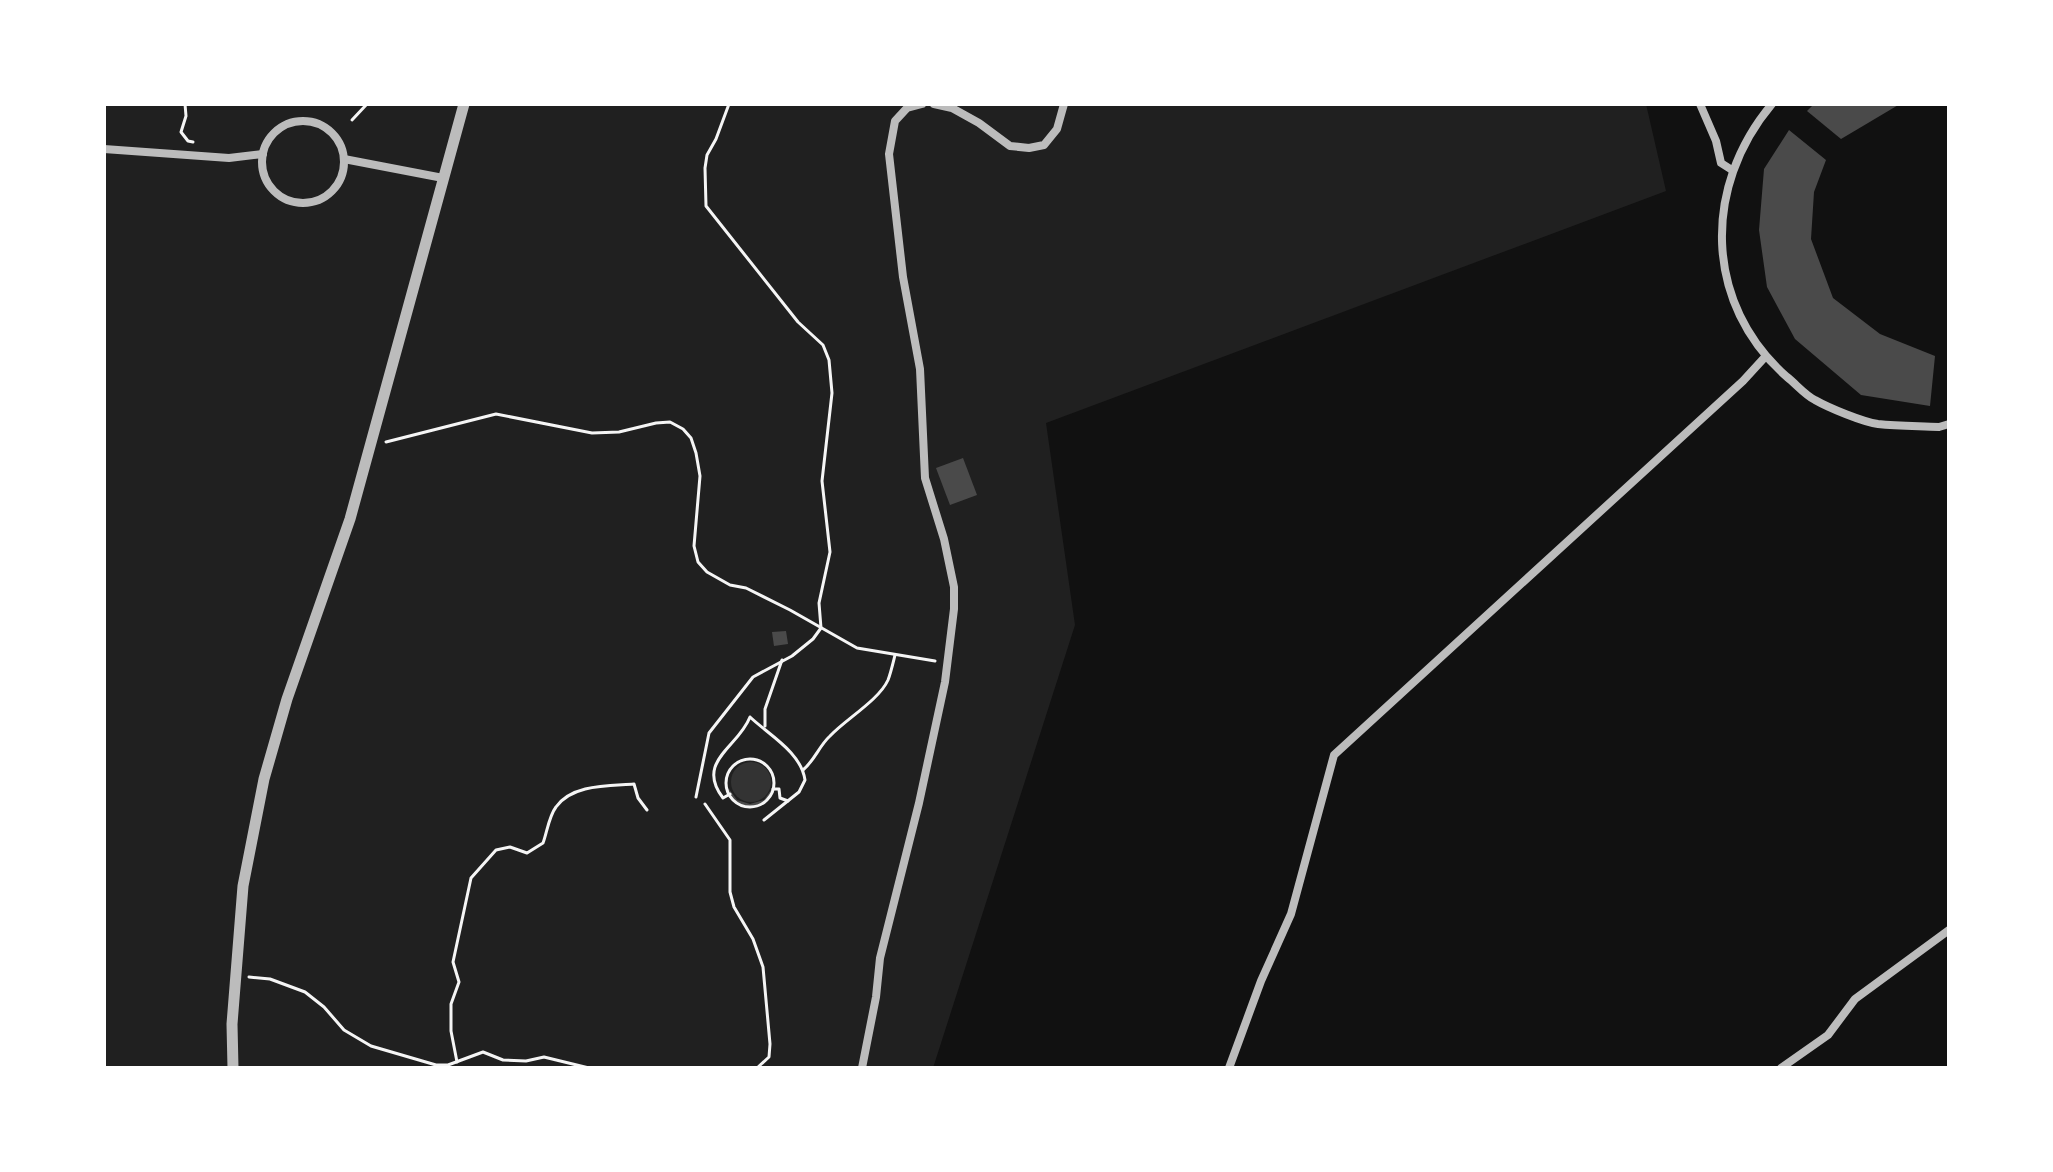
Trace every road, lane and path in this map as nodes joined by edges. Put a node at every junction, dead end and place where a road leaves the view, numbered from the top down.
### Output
1 (185, 104) edge
2 (367, 104) edge
3 (464, 104) edge
4 (729, 104) edge
5 (922, 104) edge
6 (934, 104) edge
7 (1064, 104) edge
8 (1700, 104) edge
9 (1772, 104) edge
10 (352, 120) dead end
11 (198, 143) dead end
12 (104, 149) edge
13 (263, 154) junction
14 (344, 159) junction
15 (1732, 170) junction
16 (443, 178) junction
17 (1765, 357) junction
18 (1949, 424) edge
19 (371, 443) junction
20 (821, 628) junction
21 (895, 655) junction
22 (782, 660) junction
23 (947, 663) junction
24 (765, 727) junction
25 (803, 770) junction
26 (773, 789) junction
27 (730, 794) junction
28 (696, 797) dead end
29 (733, 799) junction
30 (789, 802) junction
31 (705, 804) dead end
32 (729, 804) dead end
33 (647, 810) dead end
34 (764, 820) dead end
35 (1949, 930) edge
36 (237, 979) junction
37 (457, 1062) junction
38 (233, 1068) edge
39 (589, 1068) edge
40 (757, 1068) edge
41 (862, 1068) edge
42 (1229, 1068) edge
43 (1781, 1068) edge

1 - 11 path
2 - 10 path
3 - 16 street
4 - 20 path
5 - 23 street
6 - 7 street
8 - 15 street
9 - 15 street
12 - 13 street
13 - 14 street
13 - 14 street
14 - 16 street
15 - 17 street
16 - 19 street
17 - 18 street
17 - 42 street
19 - 20 path
19 - 36 street
20 - 21 path
20 - 22 path
21 - 23 path
21 - 25 path
22 - 24 path
22 - 28 path
23 - 41 street
24 - 25 path
24 - 27 path
25 - 30 path
26 - 27 path
26 - 29 path
26 - 30 path
27 - 29 path
29 - 32 path
30 - 34 path
31 - 40 path
33 - 37 path
35 - 43 street
36 - 37 path
36 - 38 street
37 - 39 path

